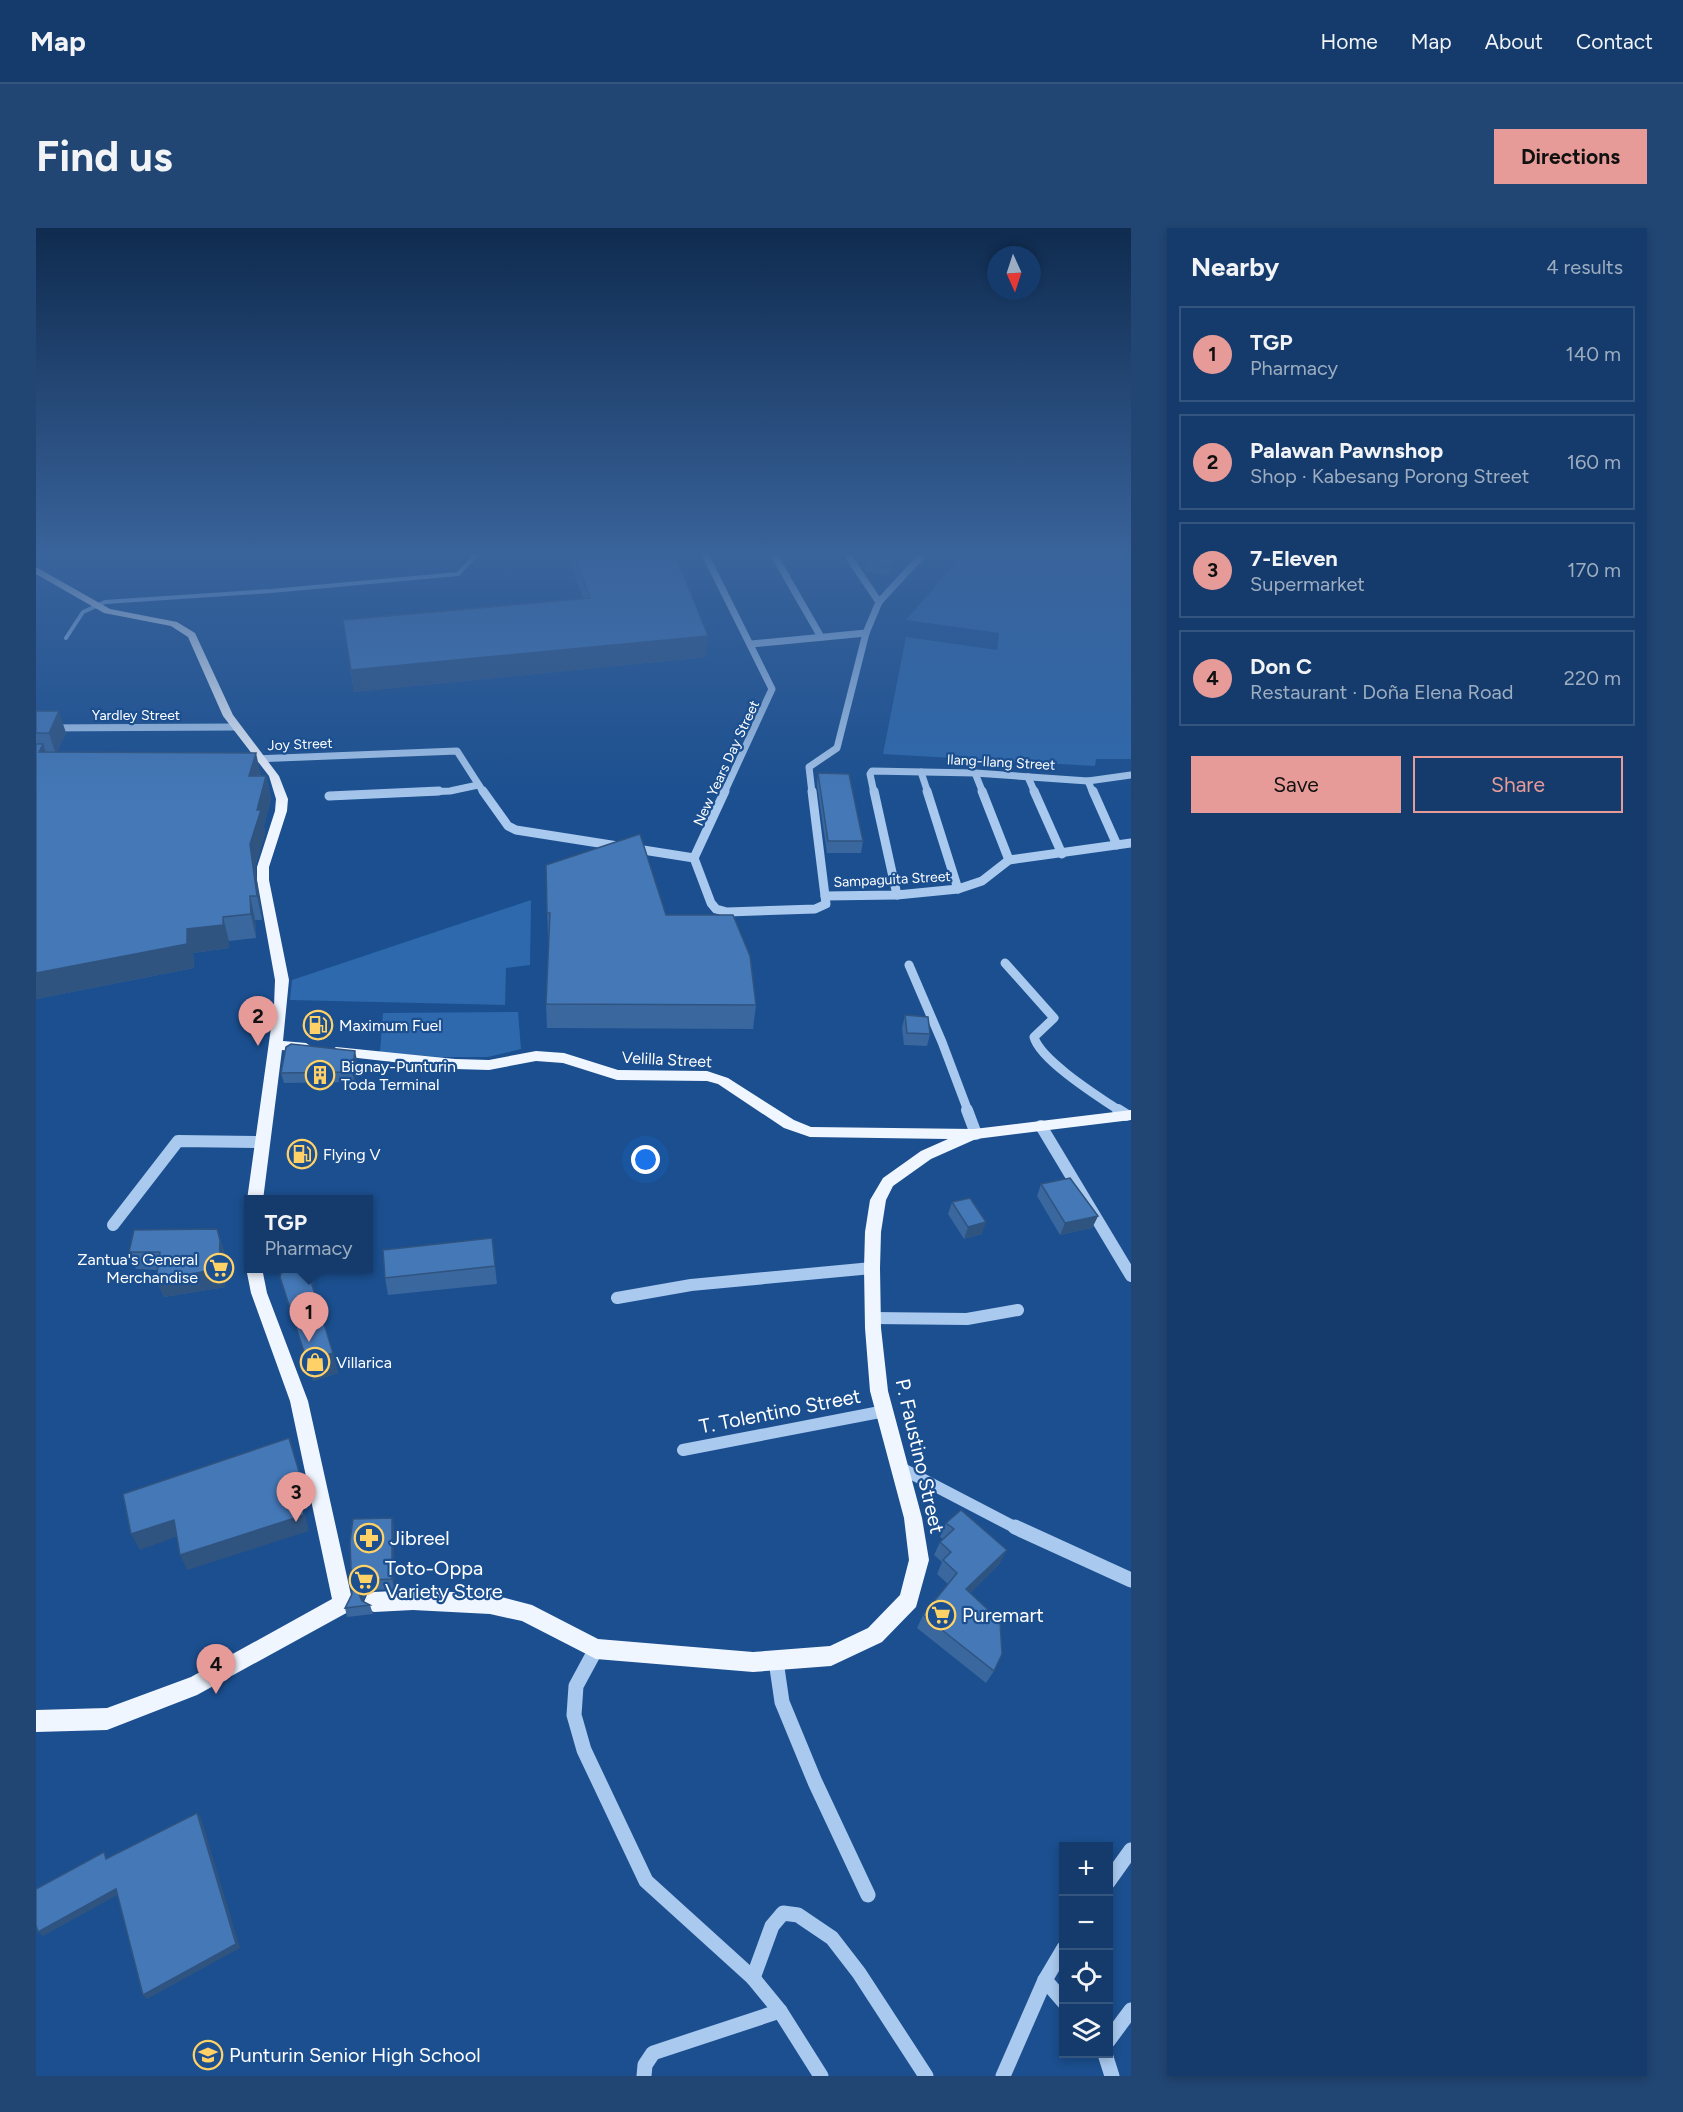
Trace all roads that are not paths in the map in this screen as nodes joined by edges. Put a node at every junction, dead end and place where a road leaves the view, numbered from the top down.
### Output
1 (191, 636) edge
2 (747, 636) edge
3 (830, 636) edge
4 (865, 636) edge
5 (821, 637) joint
6 (751, 644) junction
7 (236, 727) junction
8 (36, 728) edge
9 (239, 759) edge
10 (263, 759) junction
11 (921, 772) junction
12 (975, 773) junction
13 (1131, 775) edge
14 (1028, 777) junction
15 (1088, 781) junction
16 (478, 784) junction
17 (329, 796) dead end
18 (1131, 843) edge
19 (1117, 845) junction
20 (1062, 854) junction
21 (694, 858) junction
22 (1009, 860) junction
23 (958, 889) junction
24 (897, 895) junction
25 (825, 896) junction
26 (1005, 963) dead end
27 (909, 965) dead end
28 (278, 1045) junction
29 (1129, 1115) edge
30 (1041, 1126) junction
31 (975, 1134) junction
32 (262, 1142) junction
33 (256, 1195) edge
34 (113, 1225) dead end
35 (872, 1268) junction
36 (255, 1273) edge
37 (1131, 1276) edge
38 (617, 1298) dead end
39 (1018, 1310) dead end
40 (873, 1318) junction
41 (885, 1411) junction
42 (683, 1450) dead end
43 (899, 1467) junction
44 (1131, 1580) edge
45 (374, 1602) dead end
46 (596, 1649) junction
47 (776, 1661) junction
48 (36, 1721) edge
49 (1131, 1850) edge
50 (1113, 1875) edge
51 (868, 1895) dead end
52 (1063, 1950) edge
53 (753, 1978) junction
54 (1045, 1980) junction
55 (1059, 1996) edge
56 (1131, 2010) edge
57 (780, 2011) junction
58 (1113, 2034) edge
59 (1106, 2058) edge
60 (644, 2076) edge
61 (821, 2076) edge
62 (926, 2076) edge
63 (1003, 2076) edge
64 (1112, 2076) edge

1 - 7 main road
2 - 6 street, New Years Day Street
3 - 5 street
4 - 25 street
5 - 6 street
6 - 21 street, New Years Day Street
7 - 8 street, Yardley Street
7 - 10 main road
9 - 10 street, Joy Street
10 - 16 street, Joy Street
10 - 28 main road
11 - 12 street, Ilang-Ilang Street
11 - 23 street
11 - 24 street, Ilang-Ilang Street
12 - 14 street, Ilang-Ilang Street
12 - 22 street
13 - 15 street, Ilang-Ilang Street
14 - 15 street, Ilang-Ilang Street
14 - 20 street
15 - 19 street
16 - 17 street
16 - 21 street
18 - 19 street
19 - 20 street
20 - 22 street
21 - 25 street
22 - 23 street, Sampaguita Street
23 - 24 street, Sampaguita Street
24 - 25 street, Sampaguita Street
26 - 29 street
27 - 31 street
28 - 31 main road, Velilla Street
28 - 32 main road
29 - 30 main road
30 - 31 main road
30 - 37 street
31 - 35 main road, P. Faustino Street
32 - 33 main road
32 - 34 street
35 - 38 street
35 - 40 main road, P. Faustino Street
36 - 48 main road
39 - 40 street
40 - 41 main road, P. Faustino Street
41 - 42 street, T. Tolentino Street
41 - 43 main road, P. Faustino Street
43 - 44 street
43 - 47 main road, P. Faustino Street
45 - 46 main road, P. Faustino Street
46 - 47 main road, P. Faustino Street
46 - 53 street
47 - 51 street
49 - 50 street
52 - 54 street
53 - 57 street
53 - 62 street
54 - 55 street
54 - 63 street
56 - 58 street
57 - 60 street
57 - 61 street
59 - 64 street

